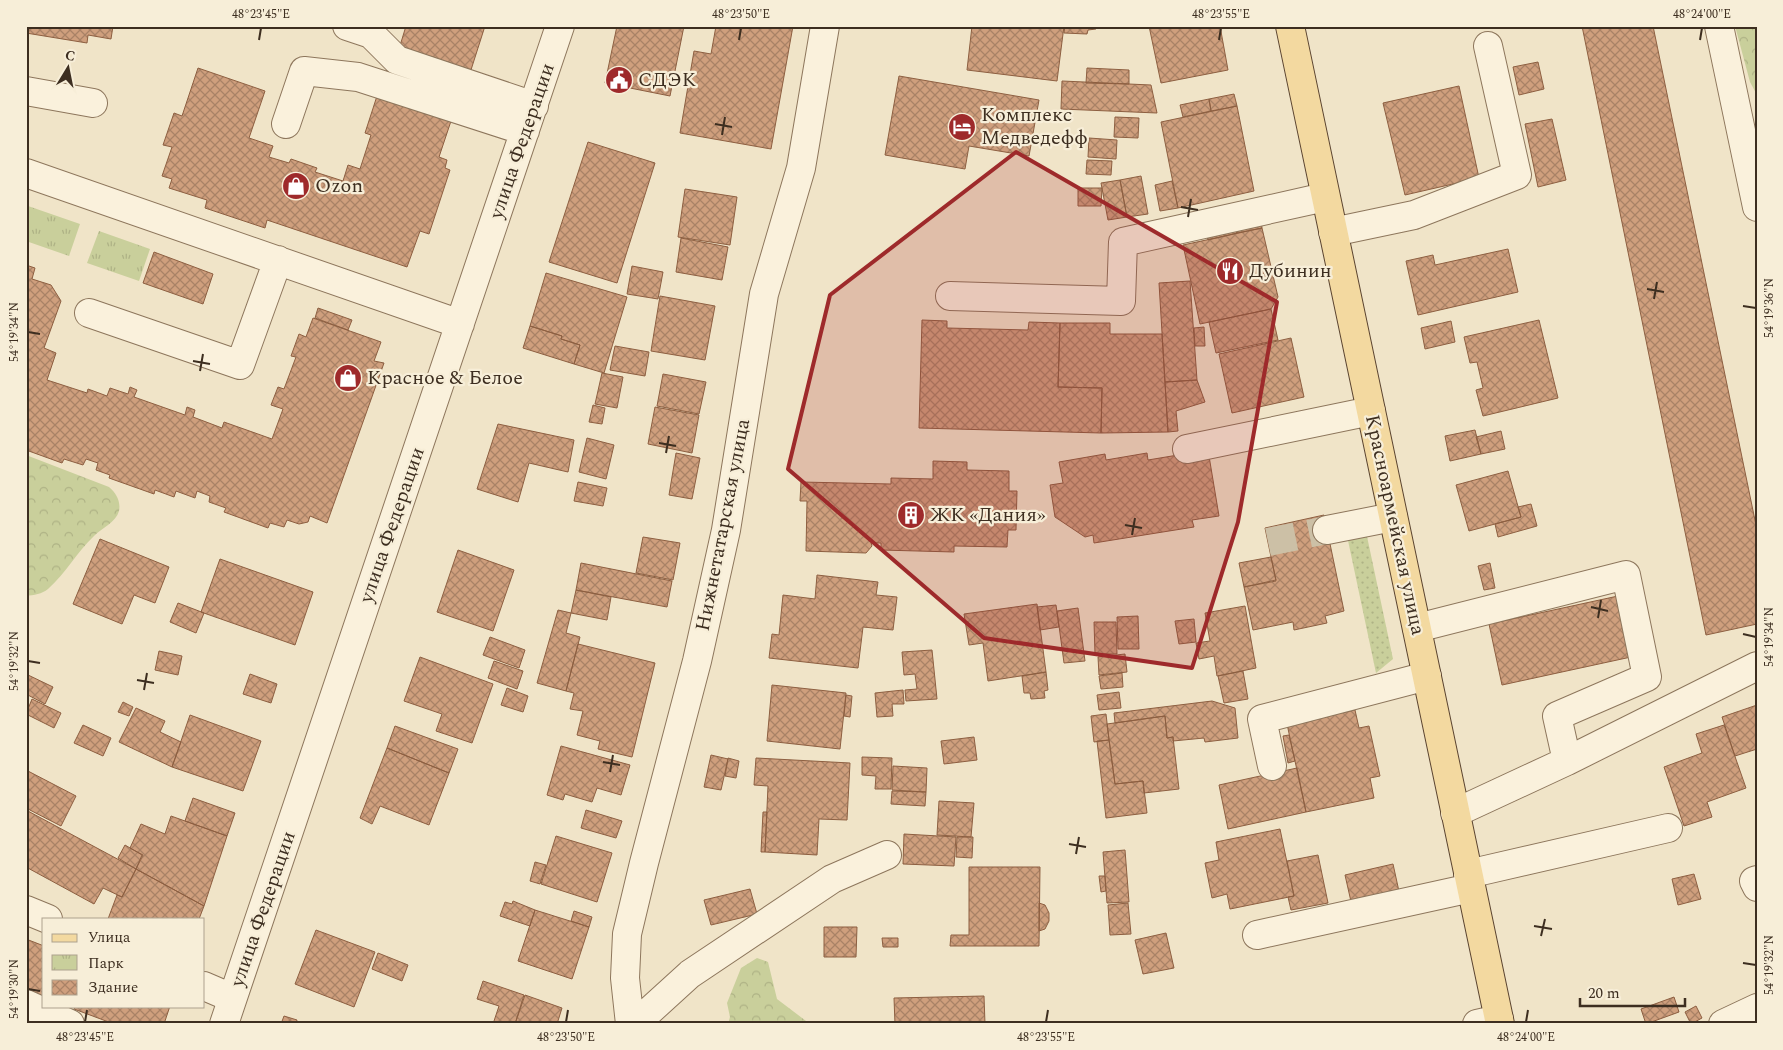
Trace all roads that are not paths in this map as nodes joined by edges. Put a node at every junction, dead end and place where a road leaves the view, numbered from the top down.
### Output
1 (347, 26) edge
2 (560, 26) edge
3 (825, 26) edge
4 (1290, 26) edge
5 (1719, 26) edge
6 (1488, 46) dead end
7 (26, 91) edge
8 (93, 103) dead end
9 (534, 106) junction
10 (286, 124) dead end
11 (525, 132) junction
12 (26, 173) edge
13 (1325, 198) junction
14 (1757, 207) edge
15 (1333, 232) junction
16 (278, 260) junction
17 (950, 296) dead end
18 (89, 312) dead end
19 (460, 324) junction
20 (1371, 411) junction
21 (1187, 449) dead end
22 (1394, 517) junction
23 (1327, 530) tunnel mouth
24 (1417, 628) junction
25 (1757, 666) edge
26 (1427, 676) junction
27 (1567, 761) junction
28 (1272, 766) dead end
29 (1455, 813) junction
30 (1668, 828) dead end
31 (887, 855) dead end
32 (1757, 880) edge
33 (1470, 881) junction
34 (1757, 887) edge
35 (26, 910) edge
36 (46, 918) edge
37 (1257, 934) dead end
38 (205, 986) edge
39 (232, 998) junction
40 (26, 1004) edge
41 (1492, 1022) edge
42 (70, 1024) edge
43 (224, 1024) edge
44 (630, 1024) edge
45 (635, 1024) edge

1 - 9 street
2 - 9 street, улица Федерации
3 - 44 street, Нижнетатарская улица
4 - 13 main road, Красноармейская улица
5 - 14 street
6 - 15 street
7 - 8 street
9 - 11 street, улица Федерации
10 - 11 street
11 - 19 street, улица Федерации
12 - 16 street
13 - 15 main road, Красноармейская улица
13 - 17 street
15 - 20 main road, Красноармейская улица
16 - 18 street
16 - 19 street
19 - 39 street, улица Федерации
20 - 21 street
20 - 22 main road, Красноармейская улица
22 - 23 street
22 - 24 main road, Красноармейская улица
24 - 26 main road, Красноармейская улица
24 - 27 street
25 - 27 street
26 - 28 street
26 - 29 main road, Красноармейская улица
27 - 29 street
29 - 33 main road, Красноармейская улица
30 - 33 street
31 - 45 street
32 - 34 street
33 - 37 street
33 - 41 main road, Красноармейская улица
35 - 36 street
38 - 39 street
39 - 43 street, улица Федерации
40 - 42 street

